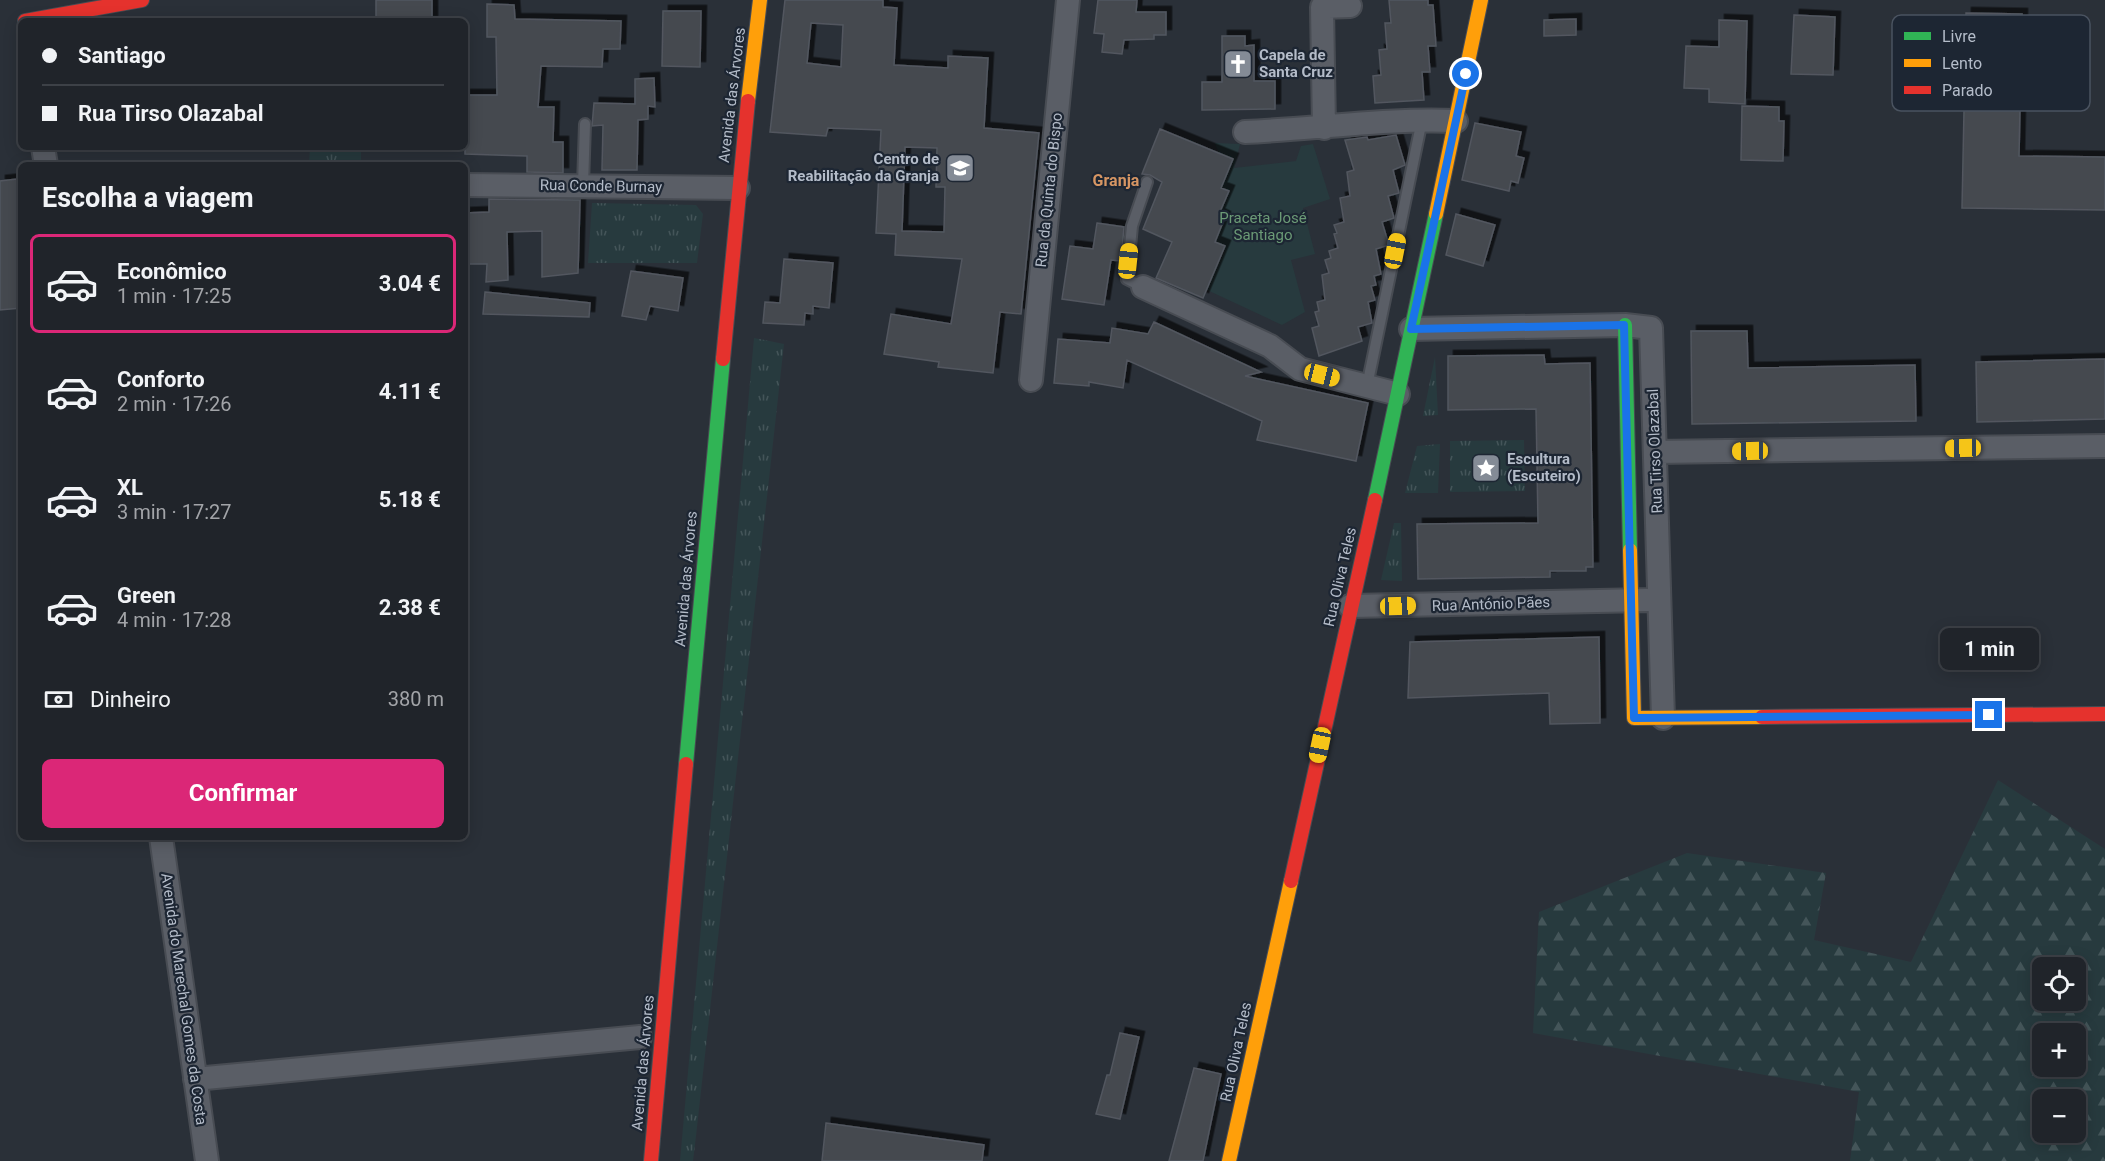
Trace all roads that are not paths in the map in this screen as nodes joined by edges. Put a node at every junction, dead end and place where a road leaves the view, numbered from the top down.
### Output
1 (142, 0) edge
2 (760, 0) edge
3 (1068, 0) edge
4 (1481, 0) edge
5 (1350, 6) dead end
6 (41, 18) edge
7 (1422, 119) junction
8 (1456, 121) junction
9 (585, 124) dead end
10 (1324, 128) junction
11 (1245, 132) dead end
12 (1147, 182) dead end
13 (468, 185) edge
14 (583, 185) junction
15 (738, 188) junction
16 (1143, 287) joint
17 (1624, 325) junction
18 (1411, 329) junction
19 (1030, 380) dead end
20 (1367, 386) junction
21 (1398, 394) junction
22 (2105, 446) edge
23 (1656, 452) junction
24 (1631, 600) junction
25 (1658, 600) junction
26 (1350, 606) junction
27 (2105, 714) edge
28 (1663, 718) junction
29 (161, 840) edge
30 (640, 1037) dead end
31 (195, 1079) junction
32 (207, 1161) edge
33 (651, 1161) edge
34 (1229, 1161) edge

1 - 6 main road
2 - 15 main road, Avenida das Árvores
3 - 19 street, Rua da Quinta do Bispo
4 - 8 main road, Rua Oliva Teles
5 - 10 street
7 - 8 street
7 - 10 street
7 - 20 lane
8 - 18 main road, Rua Oliva Teles
9 - 14 lane
10 - 11 street
12 - 16 lane
13 - 14 street, Rua Conde Burnay
14 - 15 street, Rua Conde Burnay
15 - 33 main road, Avenida das Árvores
16 - 20 street
17 - 18 street, Rua Tirso Olazabal
17 - 23 street, Rua Tirso Olazabal
17 - 24 main road, Rua Tirso Olazabal
18 - 21 main road, Rua Oliva Teles
20 - 21 street
21 - 26 main road, Rua Oliva Teles
22 - 23 street
23 - 25 street, Rua Tirso Olazabal
24 - 25 street
24 - 26 street, Rua António Pães
24 - 28 main road, Rua Tirso Olazabal
25 - 28 street, Rua Tirso Olazabal
26 - 34 main road, Rua Oliva Teles
27 - 28 main road
29 - 31 street, Avenida do Marechal Gomes da Costa
30 - 31 street
31 - 32 street, Avenida do Marechal Gomes da Costa

